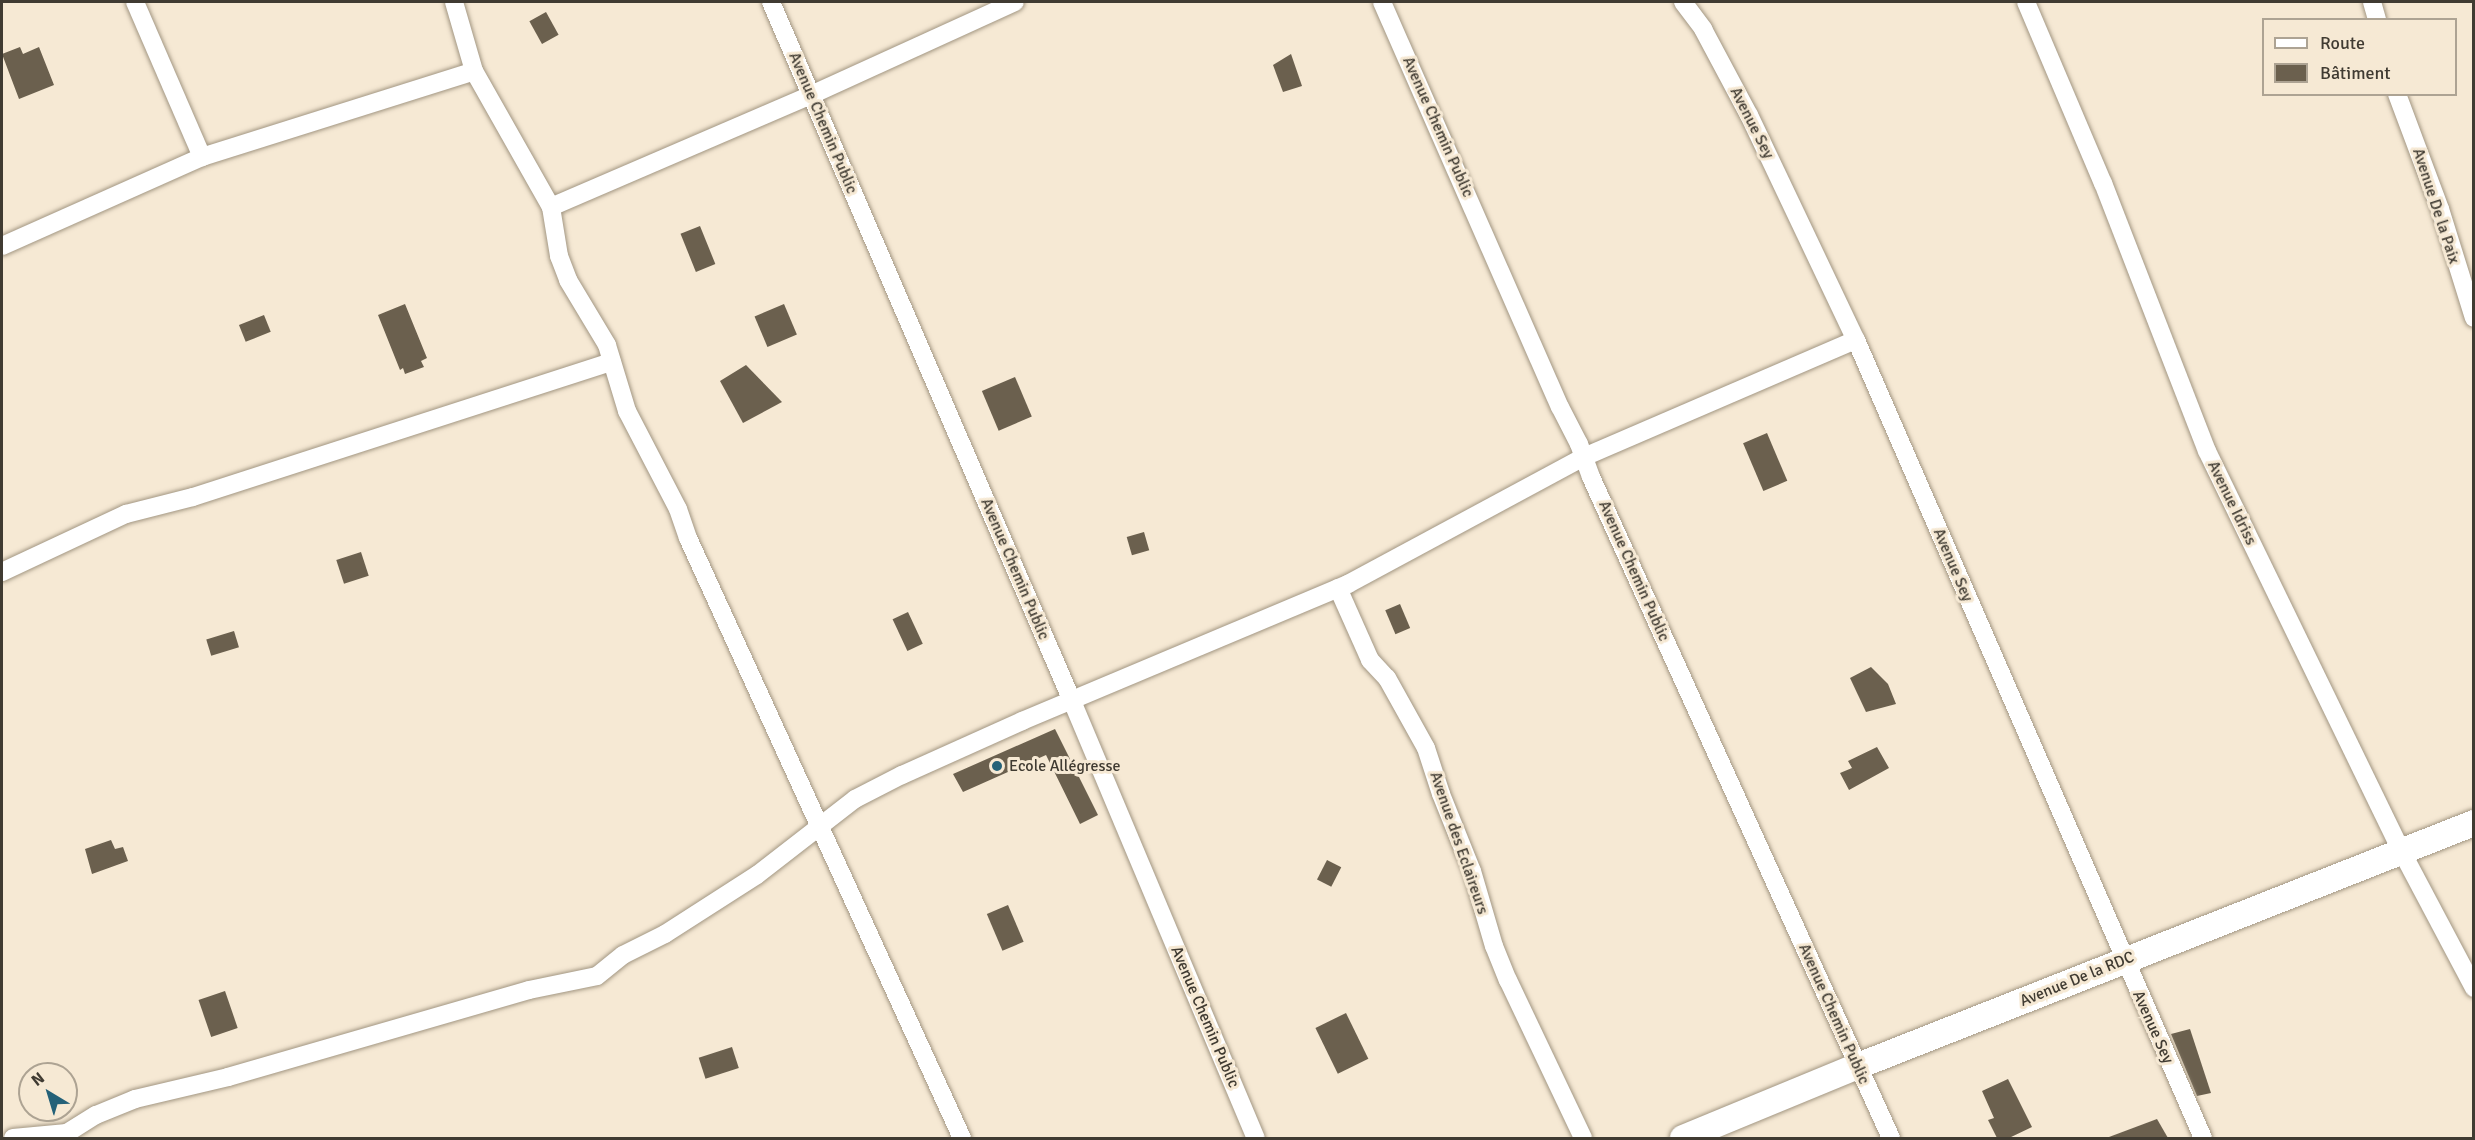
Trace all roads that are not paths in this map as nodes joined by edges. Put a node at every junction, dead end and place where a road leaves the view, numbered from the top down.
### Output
1 (135, 2) edge
2 (454, 2) edge
3 (771, 2) edge
4 (1015, 2) edge
5 (1382, 2) edge
6 (1683, 2) edge
7 (2026, 2) edge
8 (2372, 2) edge
9 (2376, 18) edge
10 (474, 71) junction
11 (811, 95) junction
12 (2398, 96) edge
13 (202, 157) junction
14 (551, 207) junction
15 (2, 246) edge
16 (2474, 318) edge
17 (1856, 340) junction
18 (612, 362) junction
19 (1584, 457) junction
20 (2, 572) edge
21 (1338, 588) junction
22 (1072, 701) junction
23 (2474, 823) edge
24 (821, 824) junction
25 (2402, 852) junction
26 (2124, 960) junction
27 (2474, 988) edge
28 (1858, 1066) junction
29 (13, 1138) edge
30 (962, 1138) edge
31 (1256, 1138) edge
32 (1583, 1138) edge
33 (1683, 1138) edge
34 (1891, 1138) edge
35 (2202, 1138) edge

1 - 13 street
2 - 10 street
3 - 11 street, Avenue Chemin Public
4 - 11 street
5 - 19 street, Avenue Chemin Public
6 - 17 street, Avenue Sey
7 - 25 street, Avenue Idriss
8 - 9 street
10 - 13 street
10 - 14 street
11 - 14 street
11 - 22 street, Avenue Chemin Public
12 - 16 street, Avenue De la Paix
13 - 15 street
14 - 18 street
17 - 19 street
17 - 26 street, Avenue Sey
18 - 20 street
18 - 24 street
19 - 21 street
19 - 28 street, Avenue Chemin Public
21 - 22 street
21 - 32 street, Avenue des Eclaireurs
22 - 24 street
22 - 31 street, Avenue Chemin Public
23 - 25 street, Avenue De la RDC
24 - 29 street
24 - 30 street
25 - 26 street, Avenue De la RDC
25 - 27 street, Avenue Idriss
26 - 28 street, Avenue De la RDC
26 - 35 street, Avenue Sey
28 - 33 street, Avenue De la RDC
28 - 34 street, Avenue Chemin Public

